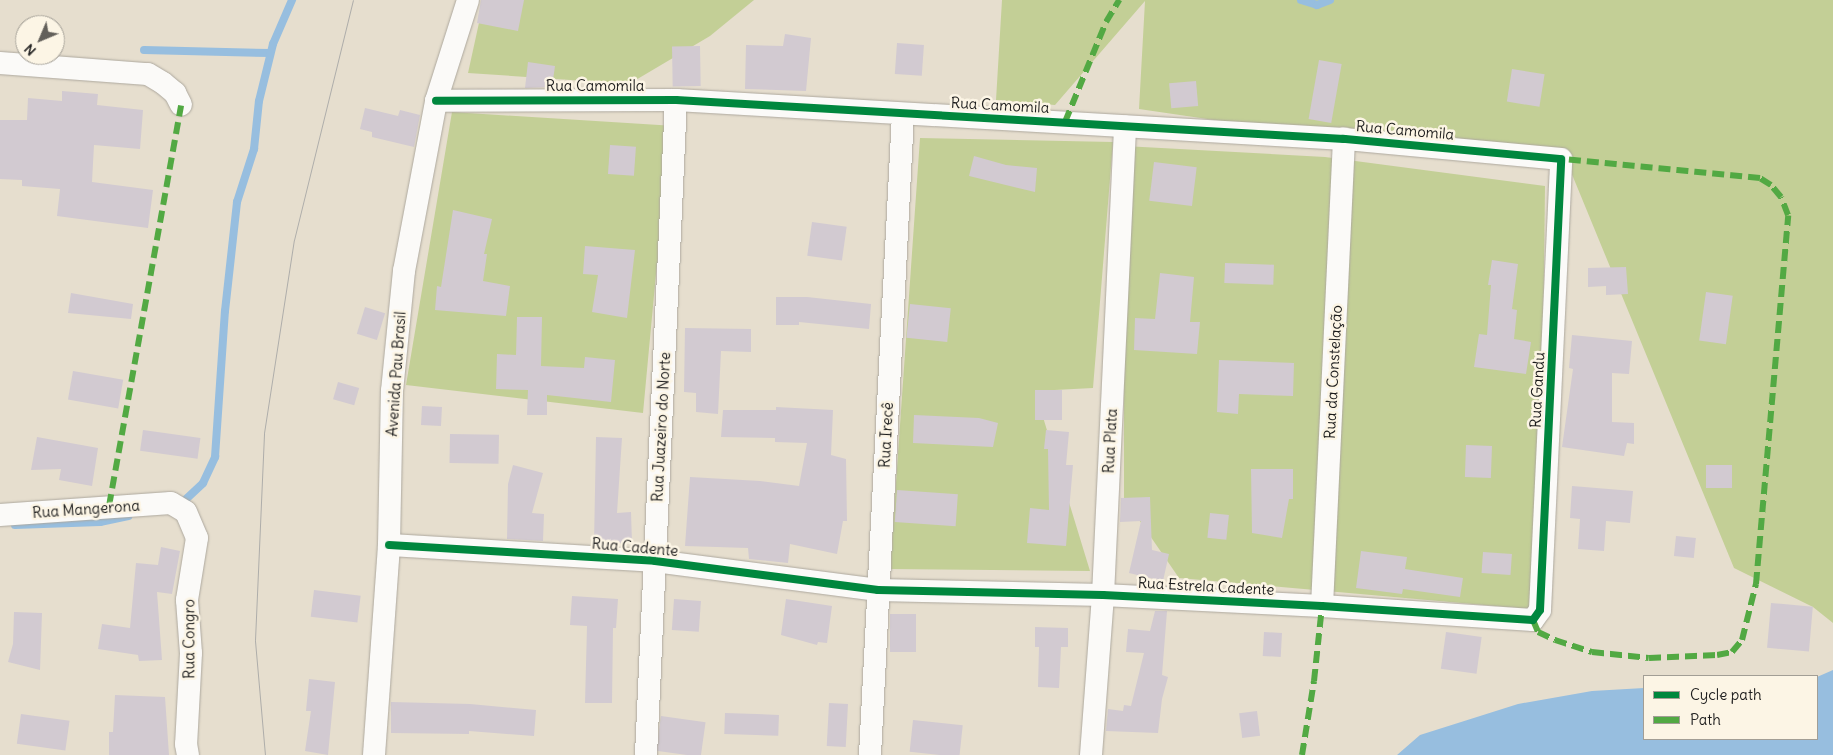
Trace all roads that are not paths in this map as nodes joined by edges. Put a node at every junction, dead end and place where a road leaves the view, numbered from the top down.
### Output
1 (468, 0) edge
2 (0, 63) edge
3 (676, 100) junction
4 (436, 101) junction
5 (181, 105) dead end
6 (902, 114) junction
7 (1125, 127) junction
8 (1344, 138) junction
9 (1561, 159) joint
10 (171, 503) joint
11 (0, 515) edge
12 (389, 545) junction
13 (655, 561) junction
14 (878, 590) junction
15 (1103, 594) junction
16 (1322, 606) junction
17 (1533, 620) joint
18 (188, 755) edge
19 (374, 755) edge
20 (646, 755) edge
21 (870, 755) edge
22 (1092, 755) edge

1 - 4 street, Avenida Pau Brasil
2 - 5 street
3 - 4 street, Rua Camomila
3 - 6 street, Rua Camomila
3 - 13 street, Rua Juazeiro do Norte
4 - 12 street, Avenida Pau Brasil
6 - 7 street, Rua Camomila
6 - 14 street, Rua Irecê
7 - 8 street, Rua Camomila
7 - 15 street, Rua Plata
8 - 9 street, Rua Camomila
8 - 16 street, Rua da Constelação
9 - 17 street, Rua Gandu
10 - 11 street, Rua Mangerona
10 - 18 street, Rua Congro
12 - 13 street, Rua Cadente
12 - 19 street, Avenida Pau Brasil
13 - 14 street, Rua Cadente
13 - 20 street, Rua Juazeiro do Norte
14 - 15 street, Rua Estrela Cadente
14 - 21 street, Rua Irecê
15 - 16 street, Rua Estrela Cadente
15 - 22 street, Rua Plata
16 - 17 street, Rua Estrela Cadente

